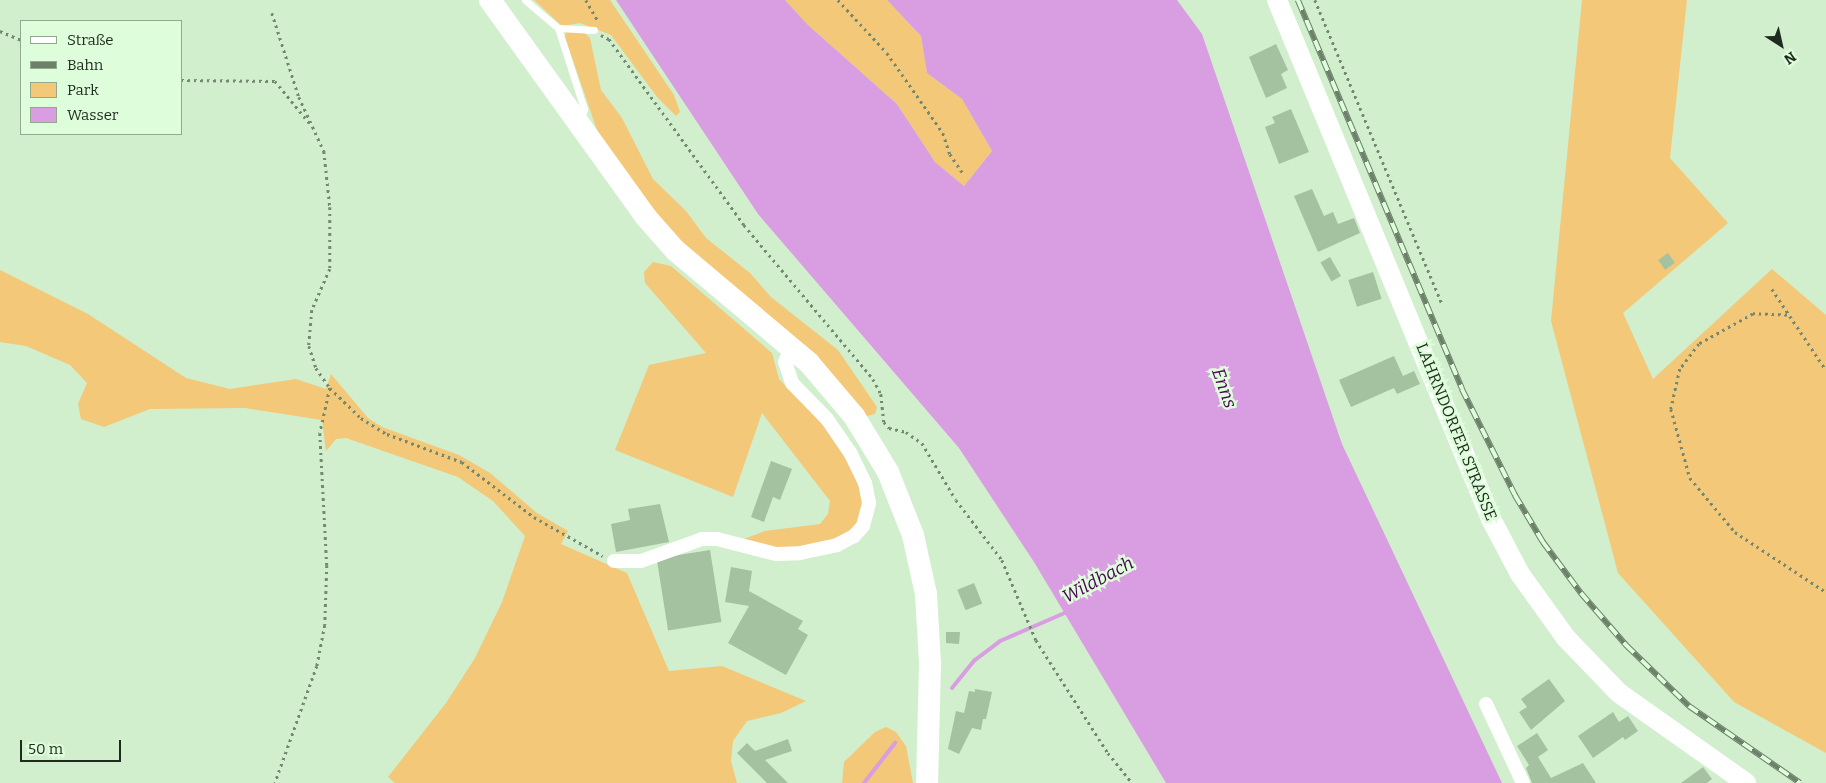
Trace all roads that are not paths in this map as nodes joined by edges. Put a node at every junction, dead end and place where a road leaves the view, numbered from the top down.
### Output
1 (490, 0) edge
2 (525, 0) edge
3 (1277, 0) edge
4 (558, 28) junction
5 (594, 30) road end
6 (579, 123) junction
7 (791, 347) junction
8 (614, 561) road end
9 (1486, 704) dead end
10 (927, 783) edge
11 (1523, 783) edge
12 (1746, 783) edge

1 - 6 main road
2 - 4 lane
3 - 12 street, LAHRNDORFER STRASSE
4 - 5 lane
4 - 6 lane
6 - 7 main road
7 - 8 street
7 - 10 main road
9 - 11 street

